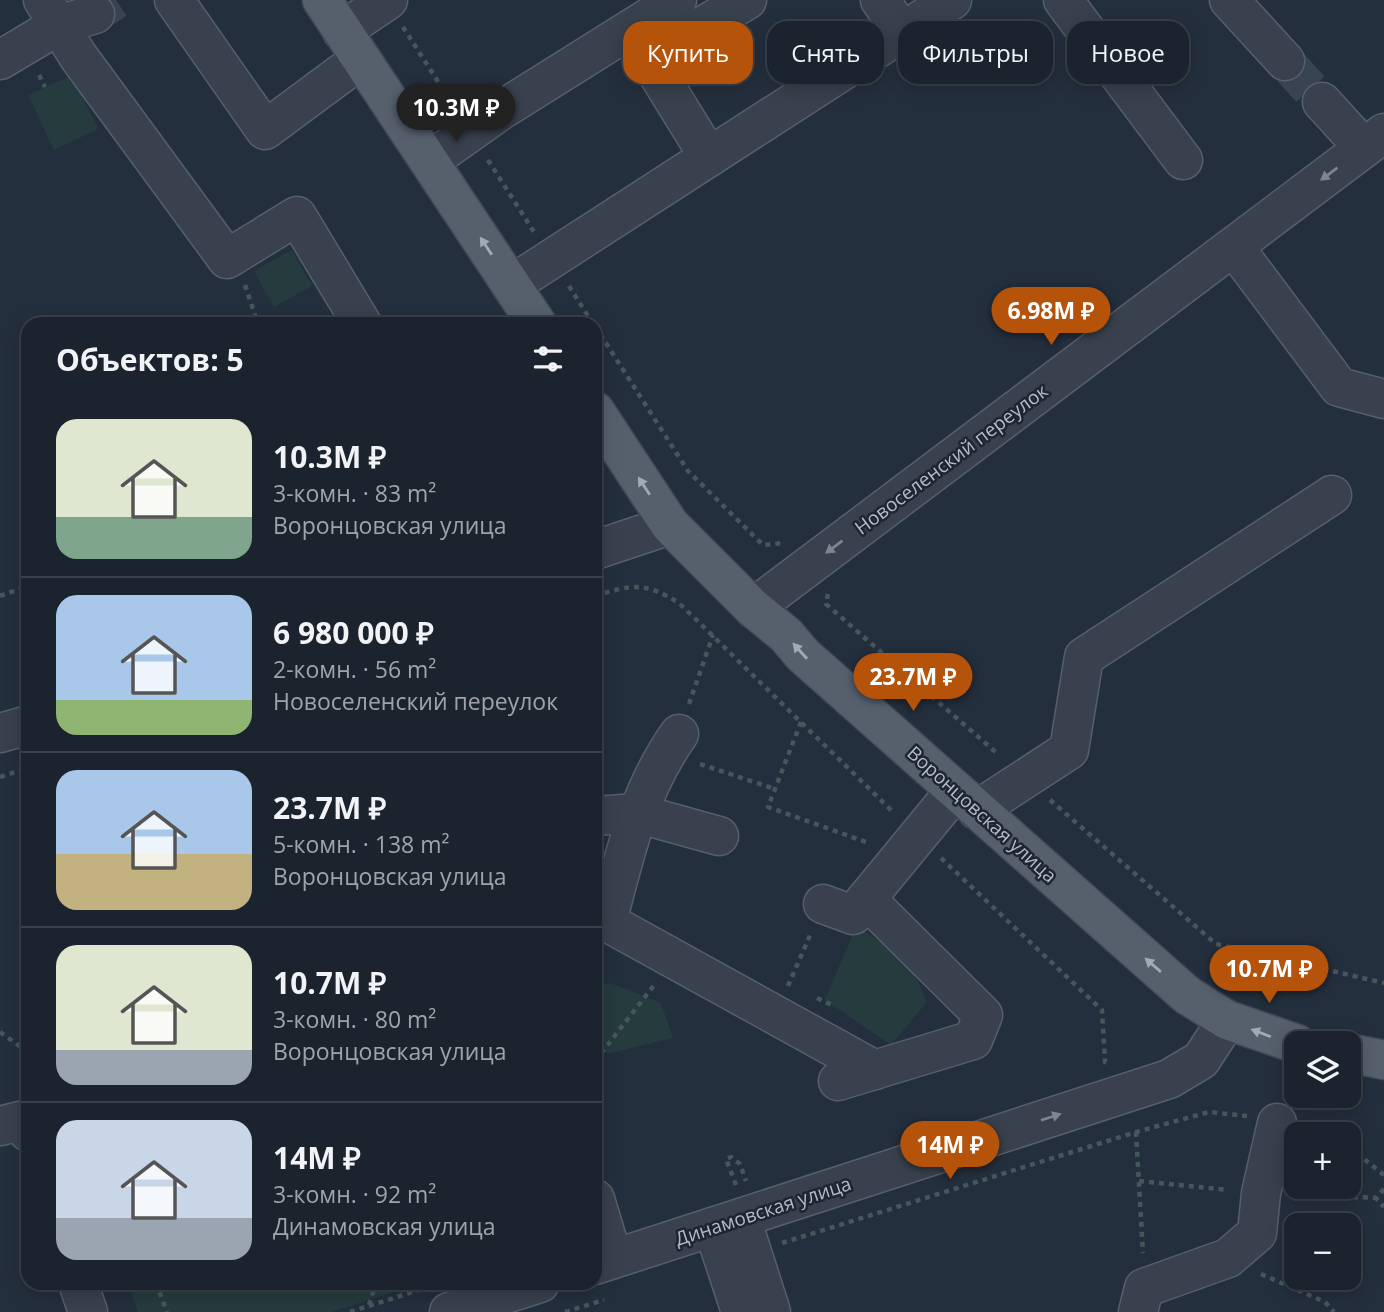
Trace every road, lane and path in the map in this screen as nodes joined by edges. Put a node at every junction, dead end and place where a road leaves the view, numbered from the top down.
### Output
1 (174, 0) edge
2 (747, 0) edge
3 (880, 0) edge
4 (952, 0) edge
5 (1063, 0) edge
6 (1229, 0) edge
7 (70, 10) edge
8 (395, 13) edge
9 (669, 19) edge
10 (921, 21) edge
11 (898, 26) edge
12 (342, 30) edge
13 (898, 36) edge
14 (0, 60) edge
15 (1285, 61) tunnel mouth
16 (1322, 102) tunnel mouth
17 (471, 133) junction
18 (1374, 141) edge
19 (709, 158) junction
20 (431, 160) junction
21 (1183, 160) dead end
22 (1234, 247) junction
23 (551, 258) junction
24 (523, 312) edge
25 (358, 317) edge
26 (589, 317) edge
27 (602, 337) edge
28 (1384, 399) edge
29 (602, 422) edge
30 (1332, 495) dead end
31 (670, 525) junction
32 (602, 548) edge
33 (810, 565) junction
34 (21, 588) edge
35 (602, 594) edge
36 (0, 596) edge
37 (753, 608) junction
38 (713, 635) junction
39 (744, 666) dead end
40 (801, 722) dead end
41 (21, 727) edge
42 (0, 733) edge
43 (672, 744) junction
44 (21, 770) edge
45 (0, 777) edge
46 (1025, 778) junction
47 (775, 789) junction
48 (966, 800) junction
49 (636, 813) junction
50 (602, 815) edge
51 (719, 836) dead end
52 (866, 842) dead end
53 (866, 899) junction
54 (823, 904) joint
55 (602, 920) edge
56 (602, 924) edge
57 (658, 980) dead end
58 (1384, 983) edge
59 (786, 990) dead end
60 (1227, 1020) junction
61 (0, 1031) edge
62 (1284, 1042) edge
63 (21, 1047) edge
64 (602, 1052) edge
65 (1361, 1056) edge
66 (1384, 1060) edge
67 (875, 1070) junction
68 (838, 1081) dead end
69 (21, 1121) edge
70 (1277, 1123) joint
71 (0, 1126) edge
72 (1136, 1132) junction
73 (1361, 1157) edge
74 (1384, 1175) edge
75 (1384, 1189) edge
76 (1384, 1207) edge
77 (738, 1213) junction
78 (602, 1236) edge
79 (1228, 1258) junction
80 (609, 1273) edge
81 (80, 1290) edge
82 (159, 1290) edge
83 (374, 1290) edge
84 (416, 1290) joint
85 (512, 1290) edge
86 (590, 1290) edge
87 (1141, 1300) edge
88 (460, 1303) edge
89 (368, 1306) junction
90 (88, 1312) edge
91 (167, 1312) edge
92 (350, 1312) edge
93 (565, 1312) edge
94 (741, 1312) edge
95 (771, 1312) edge
96 (1334, 1312) edge

1 - 12 street
2 - 9 street
3 - 11 street
4 - 10 street
5 - 21 street
6 - 15 street
7 - 14 street
7 - 25 street
8 - 12 street
8 - 17 path
9 - 17 street
9 - 19 street
12 - 20 main road
13 - 19 street
16 - 18 street
17 - 20 street
17 - 23 path
18 -> 22 street, Новоселенский переулок
19 - 23 street
24 -> 20 main road
22 - 28 street
22 -> 33 street, Новоселенский переулок
23 - 24 street
23 - 26 path
27 - 33 path
31 -> 29 main road, Воронцовская улица
30 - 46 street
31 - 32 street
31 - 37 main road, Воронцовская улица
33 - 37 street, Новоселенский переулок
33 - 46 path
34 - 36 path
35 - 38 path
48 -> 37 main road, Воронцовская улица
38 - 39 path
38 - 43 path
40 - 47 path
41 - 42 street
43 - 47 path
43 - 49 street
44 - 45 path
46 - 48 street
46 - 58 path
47 - 52 path
48 - 53 street
60 -> 48 main road, Воронцовская улица
49 - 50 street
49 - 51 street
49 - 55 street
53 - 54 street
53 - 67 street
54 - 59 path
56 - 67 street
57 - 64 path
62 -> 60 main road, Воронцовская улица
77 -> 60 street, Динамовская улица
61 - 63 path
65 - 66 main road
67 - 68 street
69 - 71 street
70 - 72 path
70 - 79 street
72 - 77 path
72 - 87 path
73 - 74 path
75 - 76 path
77 - 77 path
77 - 80 street, Динамовская улица
77 - 94 street
77 - 95 street
78 - 80 street
79 - 87 street
79 - 96 path
81 - 90 street
82 - 91 path
83 - 89 path
84 - 88 path
84 - 89 path
85 - 88 street
86 - 93 path
89 - 92 path

